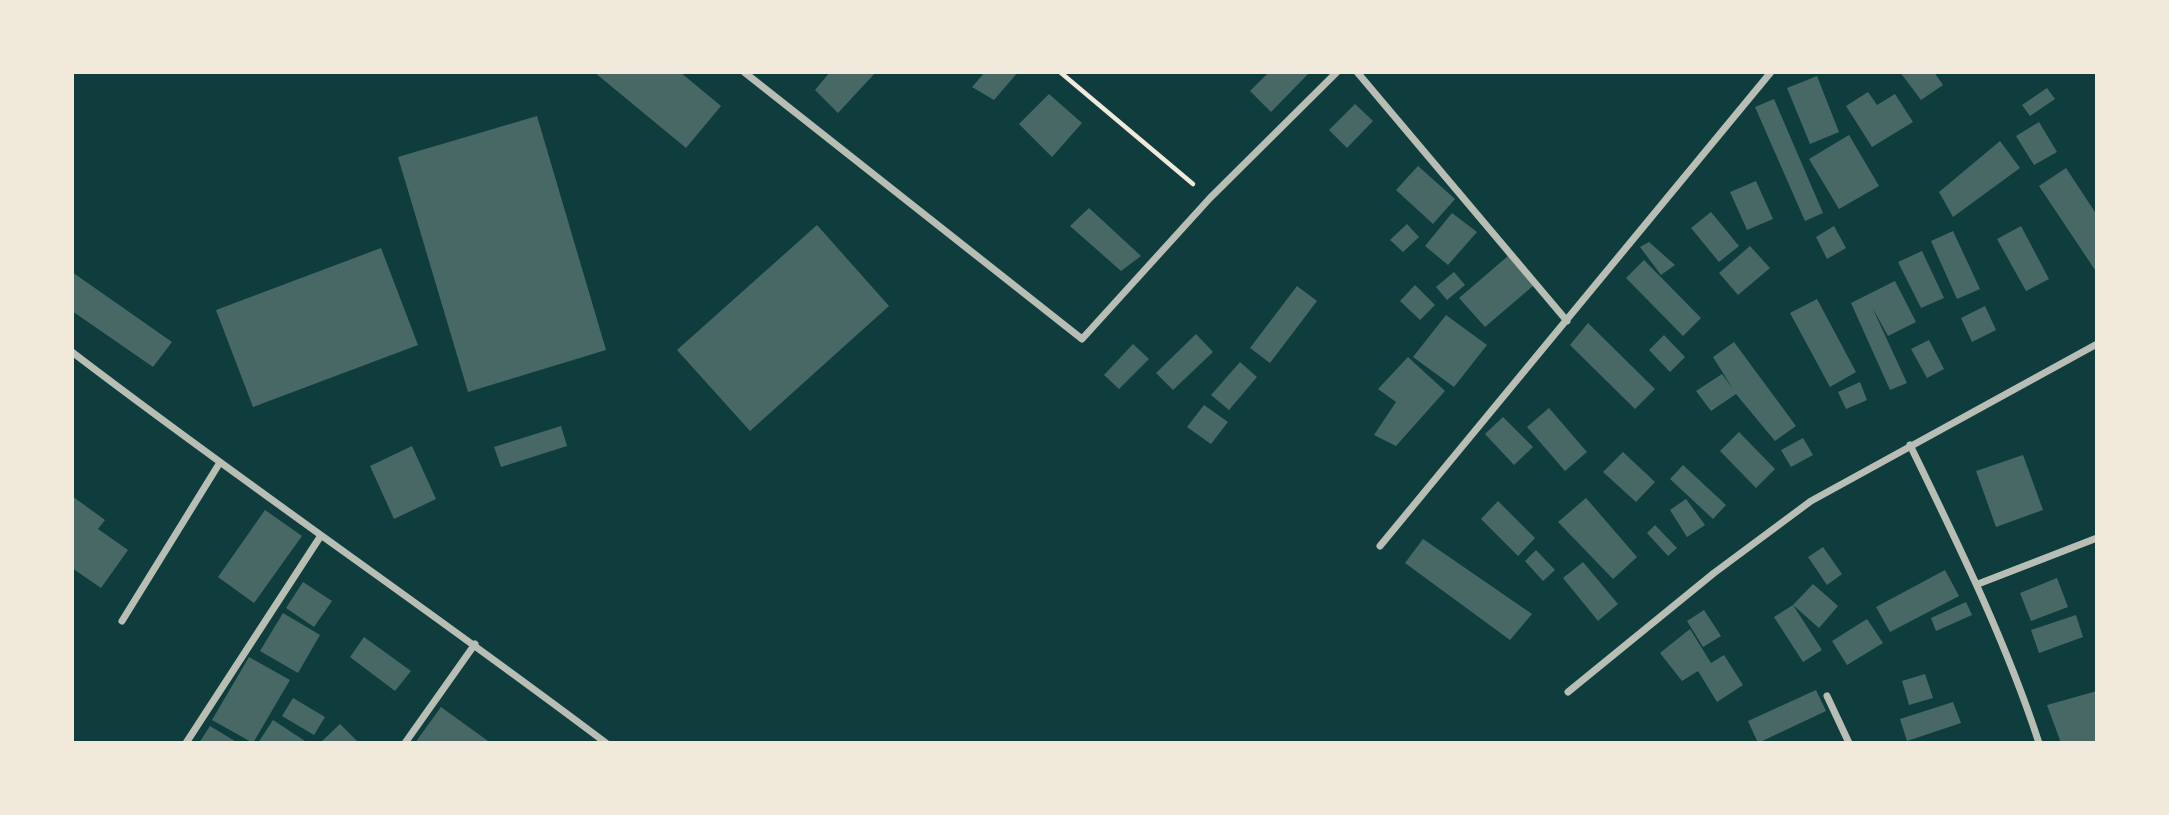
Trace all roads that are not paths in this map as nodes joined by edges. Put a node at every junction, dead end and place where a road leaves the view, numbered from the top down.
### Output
1 (744, 72) edge
2 (1337, 72) edge
3 (1357, 72) edge
4 (1771, 72) edge
5 (1567, 321) junction
6 (2097, 344) edge
7 (72, 352) edge
8 (1910, 444) junction
9 (219, 464) junction
10 (320, 537) junction
11 (2097, 538) edge
12 (1380, 546) dead end
13 (1978, 584) junction
14 (122, 621) dead end
15 (475, 644) junction
16 (1568, 692) dead end
17 (1827, 696) dead end
18 (186, 743) edge
19 (405, 743) edge
20 (606, 743) edge
21 (1849, 743) edge
22 (2039, 743) edge

1 - 2 street
3 - 5 street
4 - 5 street
5 - 12 street
6 - 8 street
7 - 9 street
8 - 13 street
8 - 16 street
9 - 10 street
9 - 14 street
10 - 15 street
10 - 18 street
11 - 13 street
13 - 22 street
15 - 19 street
15 - 20 street
17 - 21 street

